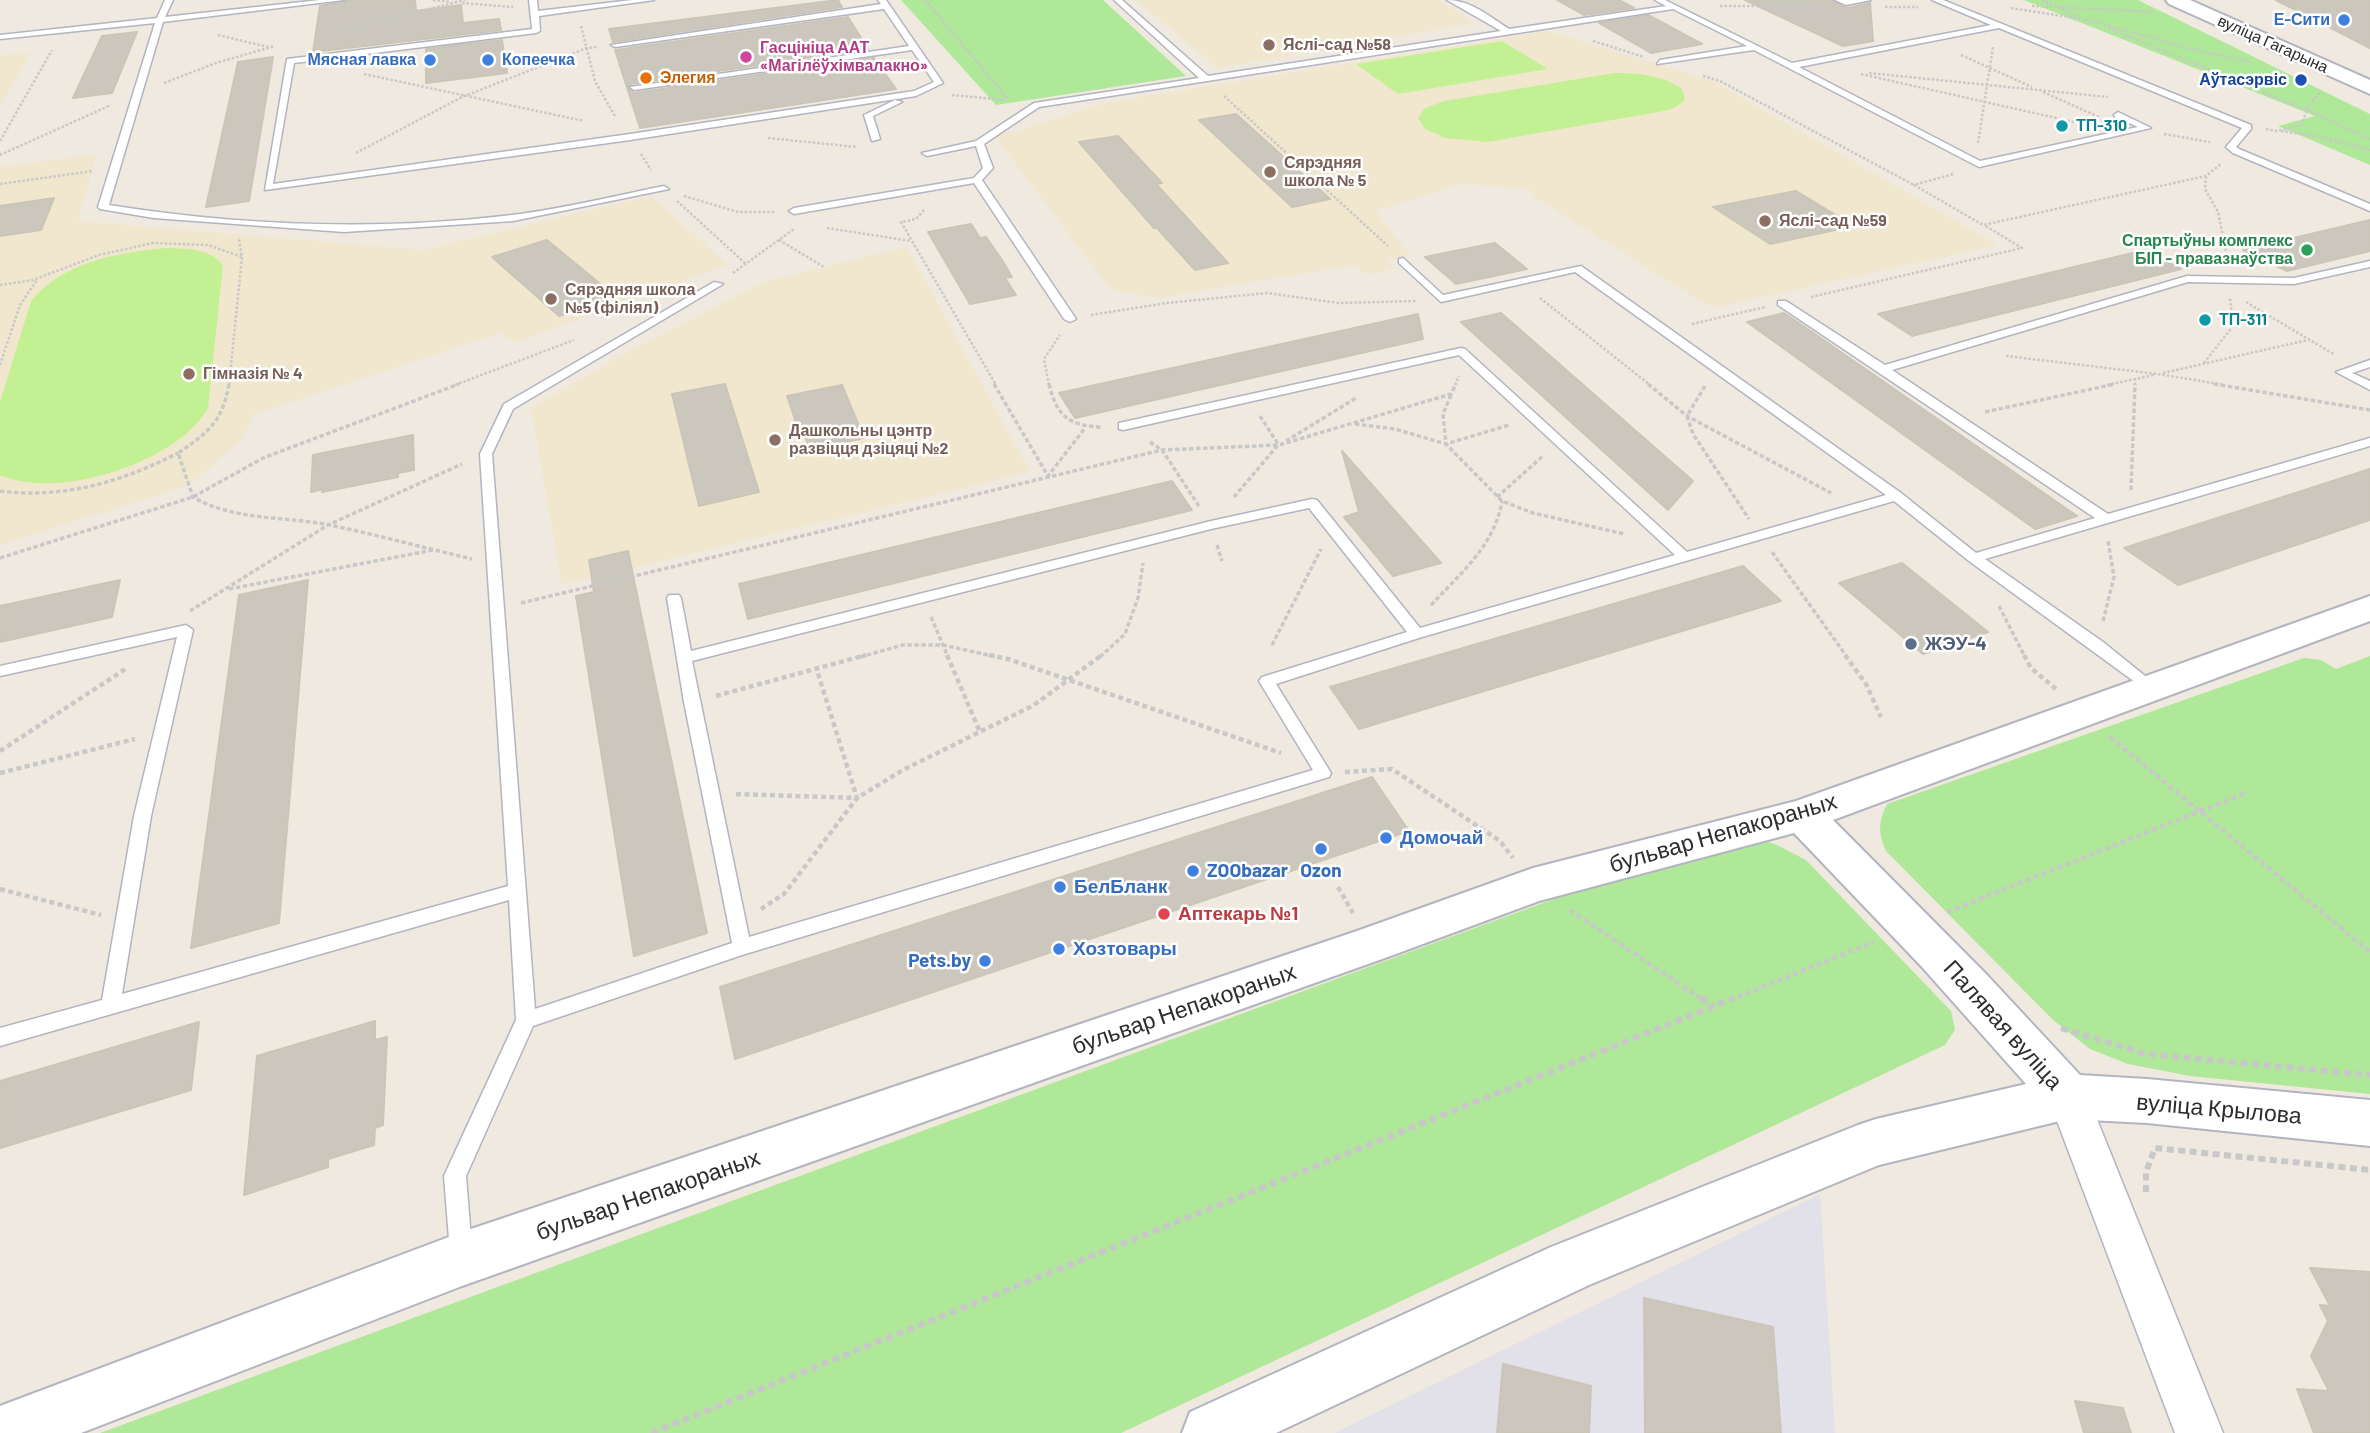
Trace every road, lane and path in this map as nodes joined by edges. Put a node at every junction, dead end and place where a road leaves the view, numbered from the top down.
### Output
1 (169, 0) edge
2 (340, 0) edge
3 (433, 0) edge
4 (465, 0) edge
5 (533, 0) edge
6 (650, 0) edge
7 (925, 0) edge
8 (1118, 0) edge
9 (1451, 0) edge
10 (1659, 0) edge
11 (1839, 0) edge
12 (1867, 0) edge
13 (1936, 0) edge
14 (2042, 0) edge
15 (456, 2) junction
16 (884, 3) edge
17 (2032, 6) dead end
18 (2171, 6) edge
19 (1674, 7) junction
20 (2057, 7) junction
21 (2022, 8) dead end
22 (535, 12) junction
23 (160, 20) junction
24 (2088, 20) junction
25 (1545, 26) junction
26 (2001, 26) junction
27 (63, 30) junction
28 (1508, 32) junction
29 (323, 35) dead end
30 (0, 37) edge
31 (1928, 40) junction
32 (283, 45) dead end
33 (615, 45) dead end
34 (916, 47) junction
35 (1755, 47) junction
36 (269, 48) junction
37 (587, 48) dead end
38 (302, 59) junction
39 (1660, 62) junction
40 (1805, 63) junction
41 (2256, 64) dead end
42 (1791, 66) junction
43 (1990, 68) junction
44 (1847, 71) junction
45 (1206, 79) junction
46 (1987, 85) junction
47 (2327, 86) dead end
48 (634, 87) dead end
49 (2370, 88) edge
50 (2037, 89) junction
51 (916, 93) junction
52 (138, 94) junction
53 (462, 97) junction
54 (1984, 102) junction
55 (2307, 110) junction
56 (2118, 115) dead end
57 (596, 124) dead end
58 (2248, 127) junction
59 (2276, 131) junction
60 (2128, 132) junction
61 (2157, 135) dead end
62 (756, 137) dead end
63 (875, 139) dead end
64 (2370, 139) edge
65 (0, 141) edge
66 (979, 143) junction
67 (861, 147) dead end
68 (2233, 149) junction
69 (2370, 150) edge
70 (356, 153) dead end
71 (928, 153) dead end
72 (0, 155) edge
73 (1979, 164) junction
74 (115, 168) junction
75 (978, 180) junction
76 (0, 184) edge
77 (1914, 185) junction
78 (664, 189) joint
79 (2370, 208) edge
80 (794, 211) junction
81 (246, 221) junction
82 (901, 222) dead end
83 (802, 224) junction
84 (1983, 225) junction
85 (779, 240) junction
86 (911, 241) junction
87 (242, 257) junction
88 (1403, 261) joint
89 (2370, 264) edge
90 (824, 267) dead end
91 (37, 279) junction
92 (1520, 283) junction
93 (718, 284) joint
94 (0, 285) edge
95 (2230, 292) dead end
96 (1441, 299) junction
97 (1782, 303) junction
98 (1070, 319) joint
99 (1666, 330) junction
100 (577, 339) dead end
101 (2308, 340) junction
102 (1953, 350) junction
103 (1468, 358) junction
104 (0, 365) edge
105 (2364, 365) edge
106 (1883, 369) junction
107 (2158, 374) junction
108 (2370, 386) edge
109 (1451, 394) junction
110 (1358, 396) dead end
111 (1249, 398) junction
112 (2370, 410) edge
113 (1533, 418) junction
114 (1957, 419) junction
115 (1351, 424) junction
116 (1123, 426) dead end
117 (1085, 428) dead end
118 (1560, 442) junction
119 (2370, 442) edge
120 (1446, 444) junction
121 (1279, 445) junction
122 (178, 453) junction
123 (486, 454) junction
124 (1048, 476) junction
125 (0, 491) edge
126 (1896, 496) junction
127 (193, 497) junction
128 (1497, 497) junction
129 (1502, 501) junction
130 (1857, 507) junction
131 (2107, 520) junction
132 (328, 525) junction
133 (1211, 525) junction
134 (1332, 527) junction
135 (1147, 541) junction
136 (1671, 544) junction
137 (435, 550) junction
138 (1685, 557) junction
139 (0, 558) edge
140 (1974, 558) junction
141 (494, 564) junction
142 (224, 590) junction
143 (674, 598) dead end
144 (923, 598) junction
145 (2370, 608) edge
146 (497, 609) junction
147 (1414, 630) junction
148 (146, 638) junction
149 (943, 645) junction
150 (1272, 645) dead end
151 (685, 658) junction
152 (128, 667) dead end
153 (816, 667) junction
154 (0, 671) edge
155 (1068, 680) junction
156 (2150, 688) junction
157 (692, 702) junction
158 (2083, 711) junction
159 (160, 732) junction
160 (979, 732) junction
161 (0, 751) edge
162 (1318, 766) junction
163 (0, 772) edge
164 (2248, 792) dead end
165 (710, 794) junction
166 (857, 798) junction
167 (2199, 811) junction
168 (1802, 815) junction
169 (0, 889) edge
170 (517, 890) junction
171 (123, 920) junction
172 (737, 925) junction
173 (1913, 926) junction
174 (742, 947) junction
175 (2370, 952) edge
176 (111, 1004) junction
177 (526, 1020) junction
178 (2055, 1026) dead end
179 (0, 1037) edge
180 (2370, 1075) edge
181 (2068, 1097) junction
182 (2370, 1122) edge
183 (2370, 1170) edge
184 (2147, 1204) dead end
185 (462, 1259) junction
186 (1221, 1431) edge
187 (5, 1433) edge
188 (651, 1433) edge
189 (2199, 1433) edge

1 - 23 lane
2 - 23 lane
3 - 15 path
4 - 15 path
5 - 22 lane
6 - 22 lane
7 - 51 path
8 - 45 lane
9 - 28 lane
10 - 19 lane
11 - 12 lane
13 - 26 lane
14 - 20 path
15 - 22 path
15 - 29 path
16 - 33 lane
16 - 34 lane
17 - 20 path
18 - 20 path
18 - 49 main road, вуліца Гагарына
19 - 25 lane
19 - 35 lane
20 - 24 path
21 - 24 path
22 - 38 lane
23 - 27 lane
23 - 36 path
23 - 52 lane
24 - 41 path
24 - 55 path
25 - 28 lane
25 - 39 path
26 - 31 lane
26 - 43 path
26 - 58 lane
27 - 30 lane
27 - 65 path
28 - 45 lane
31 - 40 lane
31 - 43 path
32 - 36 path
34 - 48 lane
34 - 51 lane
35 - 39 lane
35 - 42 lane
36 - 38 path
36 - 52 path
37 - 53 path
38 - 51 lane
38 - 53 path
39 - 77 path
40 - 42 lane
40 - 44 path
42 - 73 lane
43 - 46 path
43 - 50 path
44 - 46 path
44 - 54 path
45 - 66 lane
45 - 88 path
46 - 50 path
46 - 54 path
47 - 55 path
50 - 60 path
51 - 63 lane
52 - 72 path
52 - 74 lane
53 - 57 path
53 - 70 path
54 - 60 path
54 - 73 path
55 - 59 path
55 - 64 path
56 - 60 lane
58 - 59 path
58 - 68 lane
59 - 69 path
60 - 73 lane
61 - 68 path
62 - 67 path
66 - 71 lane
66 - 75 lane
68 - 79 lane
68 - 84 path
73 - 77 path
74 - 76 path
74 - 81 lane
75 - 80 lane
75 - 98 lane
77 - 84 path
78 - 80 path
78 - 81 lane
80 - 83 path
81 - 87 path
82 - 86 path
83 - 85 path
83 - 86 path
84 - 97 path
85 - 90 path
85 - 93 path
86 - 124 path
87 - 91 path
87 - 122 path
88 - 96 lane
89 - 102 lane
91 - 94 path
91 - 104 path
92 - 96 lane
92 - 99 lane
92 - 130 path
93 - 123 lane
95 - 101 path
96 - 98 path
97 - 99 path
97 - 106 lane
99 - 126 lane
100 - 127 path
101 - 105 path
101 - 107 path
102 - 106 lane
102 - 107 path
103 - 109 path
103 - 111 lane
103 - 113 lane
105 - 108 lane
106 - 114 lane
107 - 112 path
107 - 114 path
109 - 115 path
109 - 120 path
110 - 121 path
111 - 116 lane
111 - 121 path
113 - 118 lane
113 - 120 path
114 - 131 lane
115 - 120 path
115 - 121 path
117 - 124 path
118 - 128 path
118 - 136 lane
119 - 131 lane
120 - 128 path
121 - 124 path
121 - 133 path
122 - 125 path
122 - 127 path
123 - 132 path
123 - 141 lane
124 - 146 path
126 - 130 lane
126 - 140 lane
127 - 132 path
127 - 139 path
128 - 129 path
129 - 136 path
129 - 147 path
130 - 138 lane
131 - 140 lane
132 - 137 path
132 - 142 path
133 - 134 lane
133 - 135 lane
134 - 147 lane
134 - 150 path
135 - 144 lane
135 - 155 path
136 - 138 lane
137 - 141 path
137 - 142 path
138 - 147 lane
140 - 156 lane
140 - 158 path
141 - 146 lane
142 - 148 path
143 - 151 lane
144 - 149 path
144 - 151 lane
145 - 156 main road, бульвар Непакораных
146 - 170 lane
147 - 162 lane
148 - 154 lane
148 - 159 lane
149 - 153 path
149 - 155 path
149 - 160 path
151 - 157 lane
152 - 161 path
153 - 157 path
153 - 166 path
155 - 160 path
155 - 162 path
156 - 158 main road, бульвар Непакораных
157 - 165 lane
158 - 167 path
158 - 168 main road, бульвар Непакораных
159 - 163 path
159 - 171 lane
160 - 166 path
162 - 174 lane
164 - 167 path
165 - 166 path
165 - 172 lane
166 - 172 path
167 - 173 path
167 - 175 path
168 - 173 main road, Палявая вуліца
168 - 185 main road, бульвар Непакораных
169 - 171 path
170 - 176 lane
170 - 177 lane
171 - 176 lane
172 - 174 lane
173 - 181 main road, Палявая вуліца
173 - 188 path
174 - 177 lane
176 - 179 lane
177 - 185 lane
178 - 180 path
181 - 182 main road, вуліца Крылова
181 - 186 main road, вуліца Крылова
181 - 189 street, Палявая вуліца
183 - 184 path
185 - 187 main road, бульвар Непакораных

